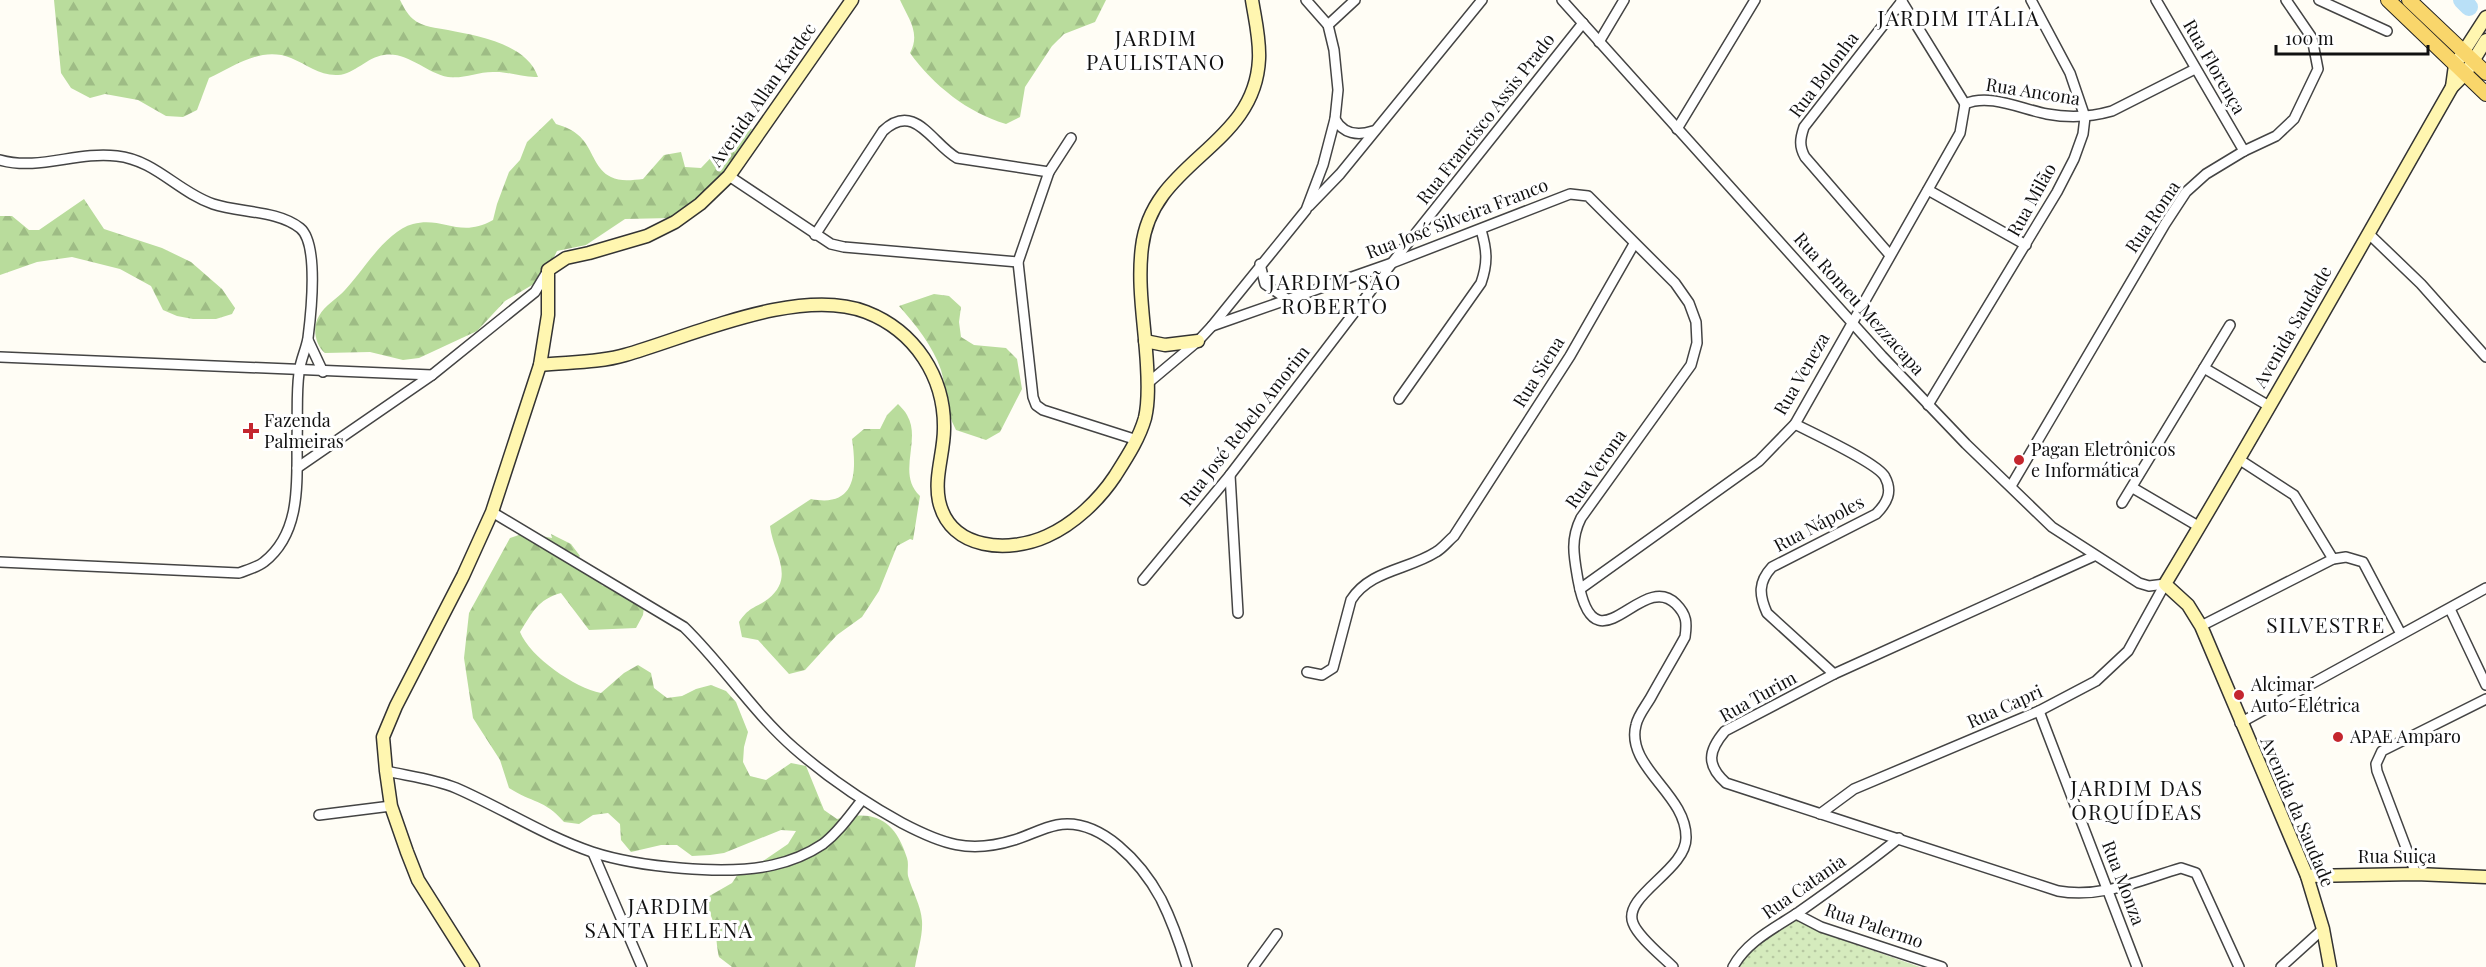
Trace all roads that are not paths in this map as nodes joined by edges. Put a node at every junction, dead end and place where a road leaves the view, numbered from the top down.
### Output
1 (852, 0) edge
2 (1251, 0) edge
3 (1306, 0) edge
4 (1355, 0) edge
5 (1482, 0) edge
6 (1562, 0) edge
7 (1624, 0) edge
8 (1755, 0) edge
9 (1902, 0) edge
10 (2031, 0) edge
11 (2156, 0) edge
12 (2286, 0) edge
13 (2319, 0) edge
14 (2388, 0) edge
15 (2409, 0) edge
16 (2486, 17) edge
17 (1583, 23) junction
18 (1328, 25) junction
19 (2387, 31) dead end
20 (1599, 42) junction
21 (2474, 49) edge
22 (2195, 69) junction
23 (2460, 69) junction
24 (2486, 73) edge
25 (2486, 94) edge
26 (1965, 104) junction
27 (2085, 117) junction
28 (1335, 119) junction
29 (1677, 129) junction
30 (1373, 131) junction
31 (1071, 138) dead end
32 (2244, 151) junction
33 (0, 160) edge
34 (1323, 165) junction
35 (1049, 172) junction
36 (1340, 174) junction
37 (729, 176) junction
38 (1928, 190) junction
39 (1579, 193) joint
40 (1306, 210) junction
41 (1480, 230) junction
42 (2368, 233) junction
43 (815, 235) junction
44 (1634, 244) junction
45 (2026, 244) junction
46 (1889, 254) junction
47 (1018, 262) junction
48 (1392, 263) junction
49 (1260, 264) junction
50 (548, 270) junction
51 (1287, 299) junction
52 (1852, 320) junction
53 (2230, 325) dead end
54 (1212, 326) junction
55 (308, 339) junction
56 (1145, 340) junction
57 (1198, 341) junction
58 (0, 357) edge
59 (2486, 357) edge
60 (540, 365) junction
61 (2204, 368) junction
62 (299, 371) junction
63 (323, 372) junction
64 (432, 375) junction
65 (1148, 383) junction
66 (1398, 399) dead end
67 (1928, 405) junction
68 (2269, 406) junction
69 (1795, 424) junction
70 (1137, 440) junction
71 (2240, 460) junction
72 (297, 468) junction
73 (1230, 475) junction
74 (2011, 486) junction
75 (2133, 488) junction
76 (2122, 503) dead end
77 (492, 512) junction
78 (2198, 526) junction
79 (2094, 556) junction
80 (2333, 560) junction
81 (0, 562) edge
82 (1143, 580) dead end
83 (2165, 584) junction
84 (2486, 588) edge
85 (1580, 589) junction
86 (2450, 609) junction
87 (1238, 613) dead end
88 (2201, 626) junction
89 (2401, 634) junction
90 (1307, 672) dead end
91 (1834, 674) junction
92 (2486, 685) edge
93 (2486, 699) edge
94 (2039, 711) junction
95 (2240, 723) junction
96 (386, 771) junction
97 (862, 800) junction
98 (392, 806) junction
99 (1820, 814) junction
100 (319, 815) dead end
101 (1899, 838) junction
102 (593, 852) junction
103 (2416, 874) junction
104 (2307, 876) junction
105 (2486, 877) edge
106 (2109, 891) junction
107 (1797, 914) junction
108 (2323, 929) junction
109 (1277, 934) dead end
110 (472, 967) edge
111 (642, 967) edge
112 (1187, 967) edge
113 (1253, 967) edge
114 (1673, 967) edge
115 (1733, 967) edge
116 (1942, 967) edge
117 (2137, 967) edge
118 (2239, 967) edge
119 (2280, 967) edge
120 (2330, 967) edge

1 - 37 street, Avenida Allan Kardec
2 - 56 street
3 - 18 street
4 - 18 street
5 - 30 street
6 - 17 street, Rua Romeu Mezzacapa
7 - 20 street
8 - 29 street
9 - 26 street
9 - 46 street, Rua Bolonha
10 - 27 street
11 - 22 street, Rua Florença
12 - 32 street, Rua Roma
13 - 19 street
14 - 23 main road
15 - 21 main road
16 - 21 street
17 - 20 street, Rua Romeu Mezzacapa
17 - 48 street, Rua Francisco Assis Prado
18 - 28 street
20 - 29 street, Rua Romeu Mezzacapa
21 - 23 street
21 - 24 main road
22 - 27 street, Rua Ancona
22 - 32 street, Rua Florença
23 - 25 main road
23 - 42 street, Avenida Saudade
26 - 27 street, Rua Ancona
26 - 38 street, Rua Veneza
27 - 45 street, Rua Milão
28 - 30 street
28 - 34 street
29 - 52 street, Rua Romeu Mezzacapa
30 - 36 street
31 - 35 street
32 - 74 street, Rua Roma
33 - 55 street
34 - 36 street
34 - 40 street
35 - 43 street
35 - 47 street
36 - 40 street
37 - 43 street
37 - 50 street, Avenida Allan Kardec
38 - 45 street
38 - 46 street, Rua Veneza
39 - 41 street, Rua José Silveira Franco
39 - 44 street, Rua Verona
40 - 49 street
41 - 48 street, Rua José Silveira Franco
41 - 66 street
42 - 59 street
42 - 68 street, Avenida Saudade
43 - 47 street
44 - 85 street, Rua Verona
44 - 90 street, Rua Siena
45 - 67 street, Rua Milão
46 - 52 street, Rua Veneza
47 - 70 street
48 - 51 street, Rua José Silveira Franco
48 - 73 street, Rua José Rebelo Amorim
49 - 51 street
49 - 54 street
50 - 60 street
50 - 64 street
51 - 54 street, Rua José Silveira Franco
52 - 67 street, Rua Romeu Mezzacapa
52 - 69 street, Rua Veneza
53 - 61 street
54 - 57 street
55 - 62 street
55 - 63 street
56 - 57 street
56 - 65 street
57 - 65 street
58 - 62 street
60 - 70 street
60 - 77 street
61 - 68 street
61 - 75 street
62 - 63 street
62 - 72 street
63 - 64 street
64 - 72 street
65 - 70 street
67 - 74 street, Rua Romeu Mezzacapa
68 - 71 street, Avenida Saudade
69 - 85 street, Rua Veneza
69 - 91 street, Rua Nápoles
71 - 78 street, Avenida Saudade
71 - 80 street
72 - 81 street
73 - 82 street, Rua José Rebelo Amorim
73 - 87 street
74 - 79 street, Rua Romeu Mezzacapa
75 - 76 street
75 - 78 street
77 - 96 street
77 - 97 street
78 - 83 street, Avenida Saudade
79 - 83 street, Rua Romeu Mezzacapa
79 - 91 street, Rua Turim
80 - 88 street
80 - 89 street
83 - 88 street, Avenida da Saudade
83 - 94 street, Rua Capri
84 - 86 street
85 - 114 street, Rua Verona
86 - 89 street
86 - 92 street
88 - 95 street, Avenida da Saudade
89 - 95 street
91 - 99 street, Rua Turim
93 - 103 street
94 - 99 street, Rua Capri
94 - 106 street, Rua Monza
95 - 104 street, Avenida da Saudade
96 - 98 street
96 - 102 street
97 - 102 street
97 - 112 street
98 - 100 street
98 - 110 street
99 - 101 street, Rua Turim
101 - 106 street, Rua Turim
101 - 107 street, Rua Catania
102 - 111 street
103 - 104 street, Rua Suiça
103 - 105 street, Rua Suiça
104 - 108 street, Avenida da Saudade
106 - 117 street, Rua Monza
106 - 118 street, Rua Turim
107 - 115 street, Rua Catania
107 - 116 street, Rua Palermo
108 - 119 street
108 - 120 street, Avenida da Saudade
109 - 113 street

